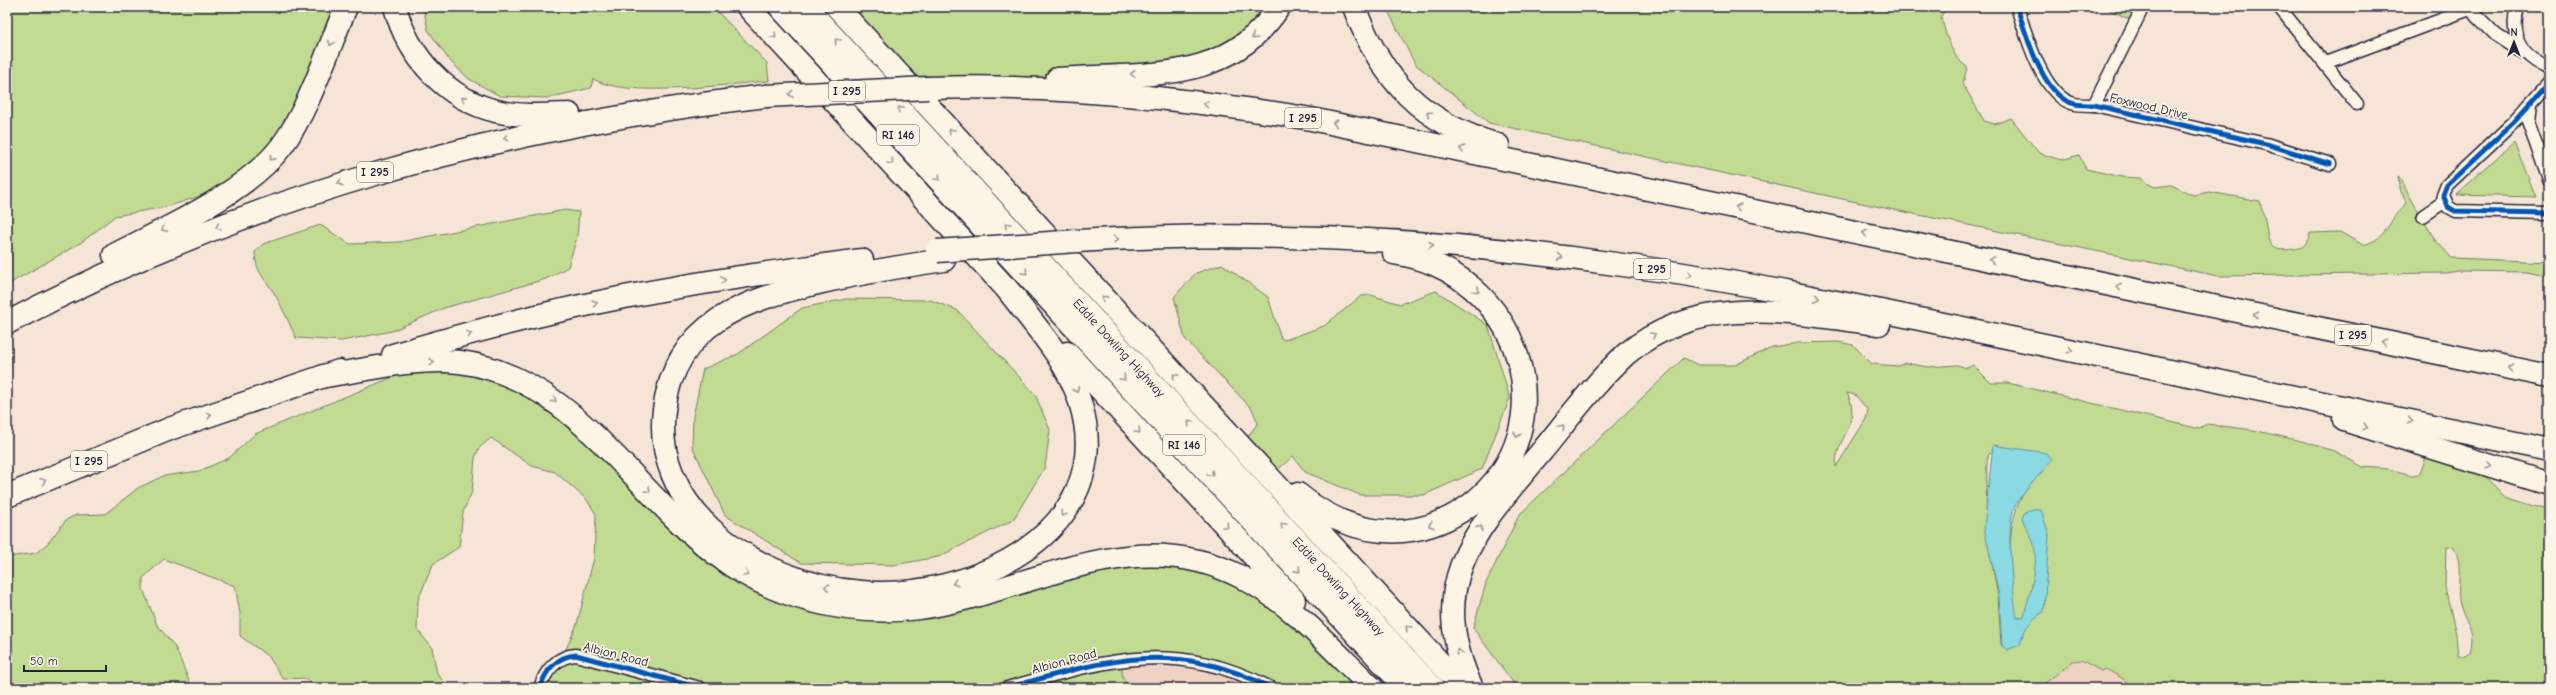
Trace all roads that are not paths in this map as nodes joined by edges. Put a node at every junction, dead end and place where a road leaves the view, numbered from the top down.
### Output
1 (346, 7) edge
2 (395, 7) edge
3 (748, 7) edge
4 (780, 7) edge
5 (806, 7) edge
6 (837, 7) edge
7 (852, 7) edge
8 (1279, 7) edge
9 (1354, 7) edge
10 (2017, 7) edge
11 (2143, 7) edge
12 (2279, 7) edge
13 (2517, 7) edge
14 (2469, 8) edge
15 (2525, 54) junction
16 (2325, 63) junction
17 (2549, 68) edge
18 (899, 75) junction
19 (2549, 83) edge
20 (933, 87) junction
21 (766, 96) junction
22 (2357, 104) dead end
23 (2531, 104) junction
24 (2094, 105) junction
25 (2330, 164) dead end
26 (2549, 180) edge
27 (1664, 192) junction
28 (2445, 201) junction
29 (2549, 213) edge
30 (2423, 216) dead end
31 (1266, 237) junction
32 (940, 256) junction
33 (1007, 289) junction
34 (13, 320) edge
35 (2032, 342) junction
36 (324, 376) junction
37 (2549, 376) edge
38 (2207, 379) junction
39 (1211, 414) junction
40 (2549, 450) edge
41 (2549, 484) edge
42 (7, 496) edge
43 (540, 688) edge
44 (700, 688) edge
45 (1007, 688) edge
46 (1271, 688) edge
47 (1374, 688) edge
48 (1406, 688) edge
49 (1433, 688) edge
50 (1463, 688) edge
51 (1472, 688) edge

1 -> 34 highway
21 -> 2 highway
3 -> 33 highway
4 -> 48 highway, Eddie Dowling Highway / RI 146
49 -> 5 highway, Eddie Dowling Highway / RI 146
6 - 18 highway
7 - 18 highway
8 -> 20 highway
27 -> 9 highway
10 - 24 street, Foxwood Drive
11 - 24 street
12 - 16 street
13 - 15 street
14 - 15 street
14 - 16 street
15 - 17 street
16 - 22 street
39 -> 18 highway
19 - 23 street
20 -> 21 highway, I 295, bridge
27 -> 20 highway, I 295
21 -> 34 highway, I 295
23 - 26 street
23 - 28 street
24 - 25 street, Foxwood Drive
37 -> 27 highway, I 295
28 - 29 street
28 - 30 street
32 -> 31 highway, I 295, bridge
31 -> 35 highway, I 295
31 -> 39 highway
33 -> 32 highway
36 -> 32 highway, I 295
33 -> 47 highway
35 -> 38 highway, I 295
51 -> 35 highway
42 -> 36 highway, I 295
36 -> 47 highway
38 -> 40 highway, I 295
38 -> 41 highway
50 -> 39 highway
43 - 44 street, Albion Road
45 - 46 street, Albion Road

